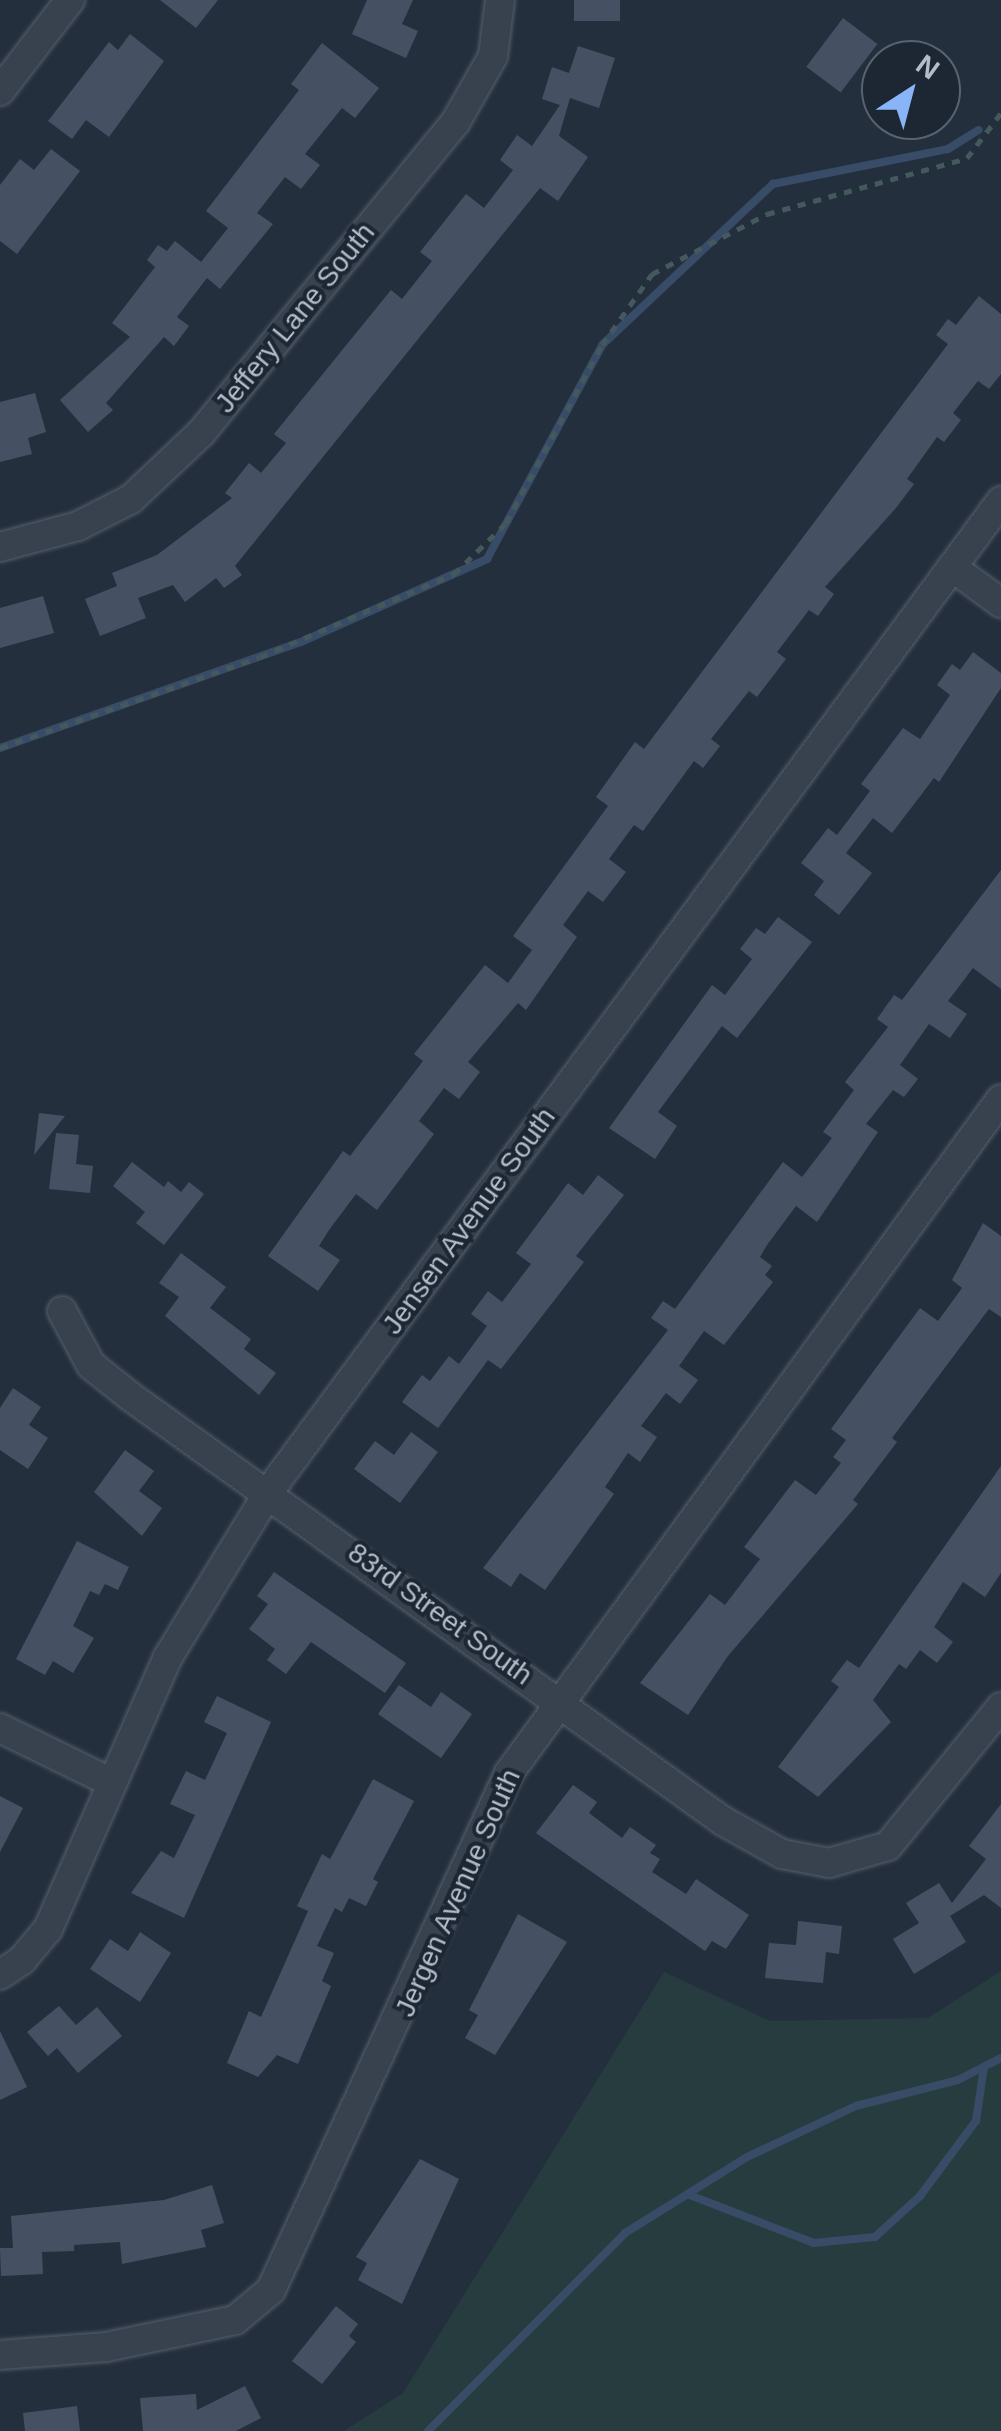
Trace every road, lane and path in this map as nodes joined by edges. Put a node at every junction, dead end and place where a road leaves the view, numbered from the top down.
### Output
1 (70, 0) edge
2 (500, 0) edge
3 (0, 91) edge
4 (1001, 113) edge
5 (1001, 501) edge
6 (0, 547) edge
7 (952, 567) junction
8 (1001, 603) edge
9 (0, 748) edge
10 (1001, 1098) edge
11 (62, 1311) dead end
12 (270, 1490) junction
13 (559, 1701) junction
14 (1001, 1707) edge
15 (0, 1728) edge
16 (110, 1782) junction
17 (0, 1975) edge
18 (0, 2355) edge

1 - 3 street
2 - 6 street, Jeffery Lane South
4 - 9 path
5 - 7 street, Jensen Avenue South
7 - 8 street
7 - 12 street, Jensen Avenue South
10 - 13 street, Jergen Avenue South
11 - 12 street, 83rd Street South
12 - 13 street, 83rd Street South
12 - 16 street, Jensen Avenue South
13 - 14 street, 83rd Street South
13 - 18 street, Jergen Avenue South
15 - 16 street
16 - 17 street, Jensen Avenue South

